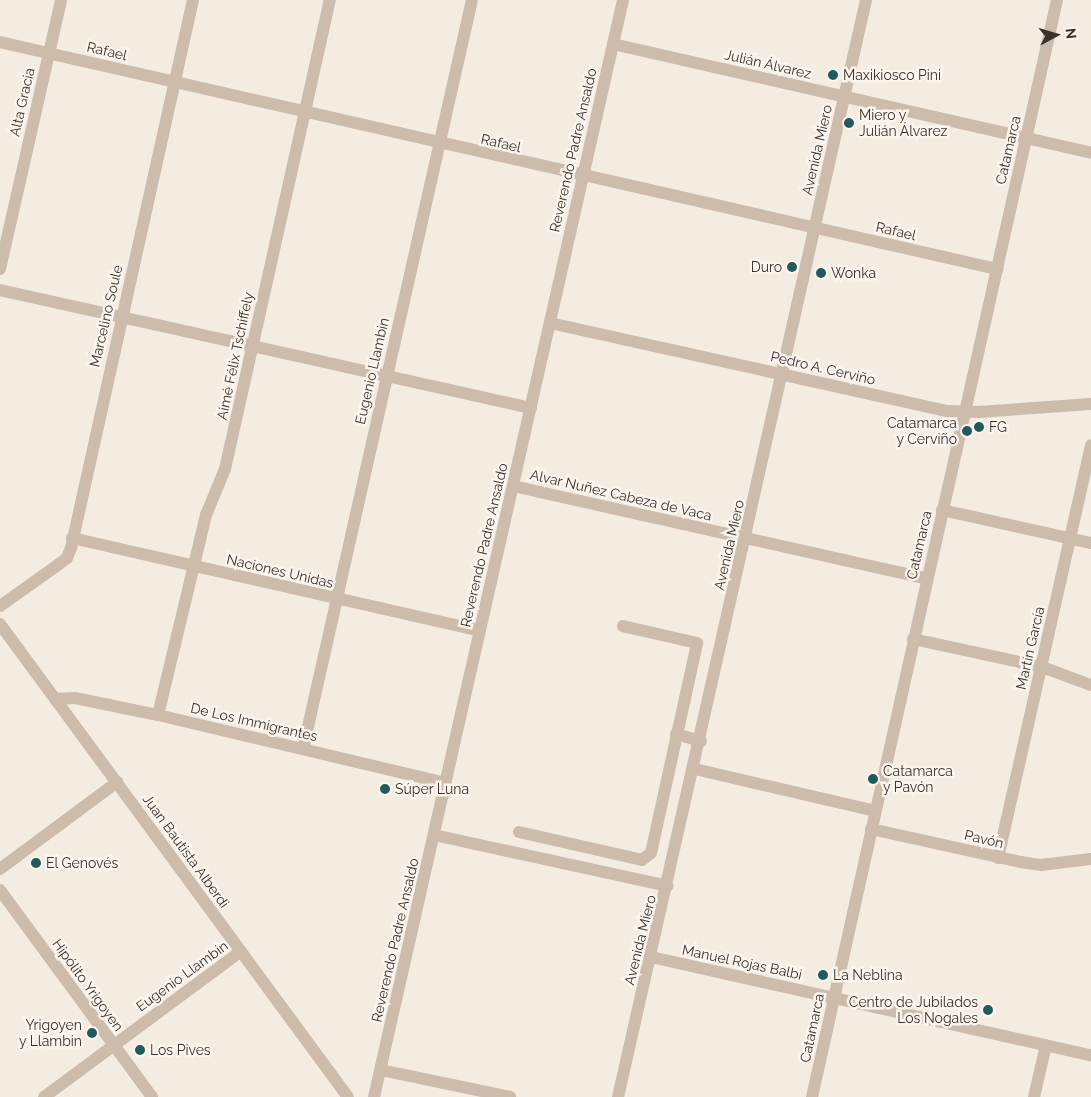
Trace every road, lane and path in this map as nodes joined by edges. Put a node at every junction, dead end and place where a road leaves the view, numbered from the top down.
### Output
1 (61, 0) edge
2 (193, 0) edge
3 (330, 0) edge
4 (472, 0) edge
5 (623, 0) edge
6 (866, 0) edge
7 (1057, 0) edge
8 (0, 42) edge
9 (613, 44) junction
10 (49, 53) junction
11 (174, 82) junction
12 (844, 97) junction
13 (305, 112) junction
14 (1026, 138) junction
15 (439, 144) junction
16 (1091, 153) edge
17 (582, 177) junction
18 (815, 228) junction
19 (0, 269) edge
20 (996, 269) junction
21 (0, 290) edge
22 (121, 318) junction
23 (550, 323) junction
24 (252, 348) junction
25 (784, 374) junction
26 (386, 377) junction
27 (1091, 404) edge
28 (531, 408) junction
29 (963, 413) junction
30 (1091, 445) edge
31 (513, 486) junction
32 (942, 510) junction
33 (72, 538) junction
34 (745, 539) junction
35 (1070, 539) junction
36 (1091, 543) edge
37 (192, 566) junction
38 (926, 578) junction
39 (336, 599) junction
40 (0, 606) edge
41 (0, 624) edge
42 (623, 626) dead end
43 (480, 631) junction
44 (913, 639) junction
45 (1042, 667) junction
46 (1091, 685) edge
47 (55, 699) junction
48 (158, 715) junction
49 (676, 734) junction
50 (701, 741) junction
51 (303, 749) junction
52 (694, 769) junction
53 (117, 782) junction
54 (446, 783) junction
55 (875, 811) junction
56 (871, 829) junction
57 (519, 832) dead end
58 (434, 835) junction
59 (998, 858) junction
60 (1091, 859) edge
61 (0, 869) edge
62 (668, 886) junction
63 (0, 890) edge
64 (241, 951) junction
65 (651, 957) junction
66 (834, 997) junction
67 (114, 1045) junction
68 (1046, 1045) junction
69 (1091, 1055) edge
70 (381, 1070) junction
71 (44, 1097) edge
72 (152, 1097) edge
73 (348, 1097) edge
74 (374, 1097) edge
75 (510, 1097) edge
76 (618, 1097) edge
77 (812, 1097) edge
78 (1034, 1097) edge

1 - 10 street, Alta Gracia
2 - 11 street, Marcelino Soule
3 - 13 street, Aimé Félix Tschiffely
4 - 15 street, Eugenio Llambin
5 - 9 street, Reverendo Padre Ansaldo
6 - 12 street, Avenida Miero
7 - 14 street, Catamarca
8 - 10 street, Rafael
9 - 12 street, Julián Álvarez
9 - 17 street, Reverendo Padre Ansaldo
10 - 11 street, Rafael
10 - 19 street, Alta Gracia
11 - 13 street, Rafael
11 - 22 street, Marcelino Soule
12 - 14 street, Julián Álvarez
12 - 18 street, Avenida Miero
13 - 15 street, Rafael
13 - 24 street, Aimé Félix Tschiffely
14 - 16 street, Julián Álvarez
14 - 20 street, Catamarca
15 - 17 street, Rafael
15 - 26 street, Eugenio Llambin
17 - 18 street, Rafael
17 - 23 street, Reverendo Padre Ansaldo
18 - 20 street, Rafael
18 - 25 street, Avenida Miero
20 - 29 street, Catamarca
21 - 22 street
22 - 24 street
22 - 33 street, Marcelino Soule
23 - 25 street, Pedro A. Cerviño
23 - 28 street, Reverendo Padre Ansaldo
24 - 26 street
24 - 37 street, Aimé Félix Tschiffely
25 - 29 street, Pedro A. Cerviño
25 - 34 street, Avenida Miero
26 - 28 street
26 - 39 street, Eugenio Llambin
27 - 29 street, Pedro A. Cerviño
28 - 31 street, Reverendo Padre Ansaldo
29 - 32 street, Catamarca
30 - 35 street, Martín García
31 - 34 street, Alvar Nuñez Cabeza de Vaca
31 - 43 street, Reverendo Padre Ansaldo
32 - 35 street
32 - 38 street, Catamarca
33 - 37 street, Naciones Unidas
33 - 40 street, Marcelino Soule
34 - 38 street, Alvar Nuñez Cabeza de Vaca
34 - 50 street, Avenida Miero
35 - 36 street
35 - 45 street, Martín García
37 - 39 street, Naciones Unidas
37 - 48 street, Aimé Félix Tschiffely
38 - 44 street, Catamarca
39 - 43 street, Naciones Unidas
39 - 51 street, Eugenio Llambin
41 - 47 street, Juan Bautista Alberdi
42 - 49 street
43 - 54 street, Reverendo Padre Ansaldo
44 - 45 street
44 - 55 street, Catamarca
45 - 46 street
45 - 59 street, Martín García
47 - 48 street, De Los Immigrantes
47 - 53 street, Juan Bautista Alberdi
48 - 51 street, De Los Immigrantes
49 - 50 street
49 - 57 street
50 - 52 street, Avenida Miero
51 - 54 street, De Los Immigrantes
52 - 55 street
52 - 62 street, Avenida Miero
53 - 61 street
53 - 64 street, Juan Bautista Alberdi
54 - 58 street, Reverendo Padre Ansaldo
55 - 56 street, Catamarca
56 - 59 street, Pavón
56 - 66 street, Catamarca
58 - 62 street
58 - 70 street, Reverendo Padre Ansaldo
59 - 60 street, Pavón
62 - 65 street, Avenida Miero
63 - 67 street, Hipólito Yrigoyen
64 - 67 street, Eugenio Llambin
64 - 73 street, Juan Bautista Alberdi
65 - 66 street, Manuel Rojas Balbi
65 - 76 street, Avenida Miero
66 - 68 street, Manuel Rojas Balbi
66 - 77 street, Catamarca
67 - 71 street, Eugenio Llambin
67 - 72 street, Hipólito Yrigoyen
68 - 69 street, Manuel Rojas Balbi
68 - 78 street
70 - 74 street, Reverendo Padre Ansaldo
70 - 75 street

